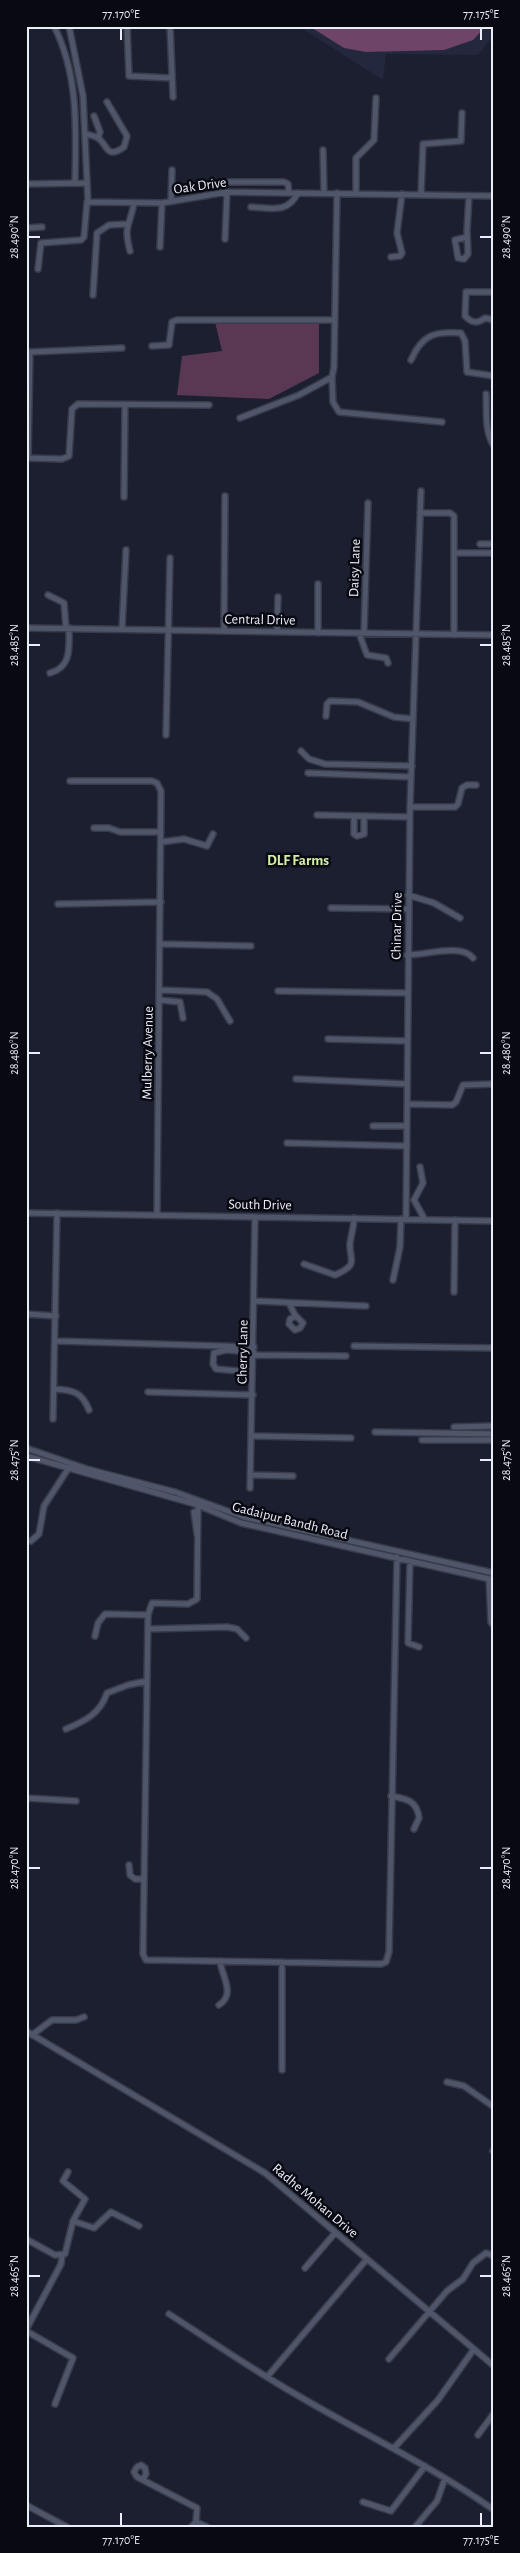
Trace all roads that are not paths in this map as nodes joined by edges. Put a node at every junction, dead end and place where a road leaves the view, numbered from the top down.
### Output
1 (54, 26) edge
2 (69, 26) edge
3 (127, 26) edge
4 (170, 26) edge
5 (172, 78) junction
6 (173, 97) dead end
7 (376, 98) dead end
8 (107, 102) dead end
9 (462, 114) dead end
10 (94, 116) dead end
11 (86, 134) junction
12 (98, 138) junction
13 (322, 150) dead end
14 (172, 170) dead end
15 (229, 182) dead end
16 (86, 183) junction
17 (26, 184) edge
18 (75, 184) junction
19 (227, 192) junction
20 (289, 192) junction
21 (298, 193) junction
22 (324, 193) junction
23 (337, 193) junction
24 (356, 193) junction
25 (402, 194) junction
26 (421, 195) junction
27 (469, 196) junction
28 (494, 196) edge
29 (171, 201) junction
30 (86, 202) junction
31 (134, 203) junction
32 (162, 203) junction
33 (251, 207) dead end
34 (127, 224) junction
35 (42, 227) dead end
36 (26, 228) edge
37 (467, 237) dead end
38 (225, 239) dead end
39 (160, 247) dead end
40 (130, 251) dead end
41 (391, 256) dead end
42 (38, 270) dead end
43 (494, 292) edge
44 (93, 296) dead end
45 (335, 320) junction
46 (494, 320) edge
47 (152, 346) dead end
48 (122, 348) dead end
49 (411, 360) dead end
50 (494, 376) edge
51 (332, 377) junction
52 (486, 394) dead end
53 (125, 405) junction
54 (209, 405) dead end
55 (240, 418) dead end
56 (442, 422) dead end
57 (494, 446) edge
58 (27, 458) edge
59 (421, 492) dead end
60 (225, 496) dead end
61 (124, 497) dead end
62 (368, 504) dead end
63 (420, 513) junction
64 (480, 544) dead end
65 (494, 544) edge
66 (126, 550) dead end
67 (455, 553) junction
68 (494, 553) edge
69 (170, 558) dead end
70 (318, 584) dead end
71 (48, 595) dead end
72 (278, 597) dead end
73 (26, 628) edge
74 (67, 628) junction
75 (122, 629) junction
76 (168, 630) junction
77 (224, 631) junction
78 (277, 632) junction
79 (318, 633) junction
80 (361, 633) junction
81 (418, 634) junction
82 (454, 635) junction
83 (494, 635) edge
84 (388, 662) dead end
85 (50, 673) dead end
86 (326, 716) dead end
87 (413, 719) junction
88 (166, 736) dead end
89 (301, 751) dead end
90 (412, 766) junction
91 (308, 773) dead end
92 (411, 778) junction
93 (70, 781) dead end
94 (476, 785) dead end
95 (410, 807) junction
96 (317, 815) dead end
97 (354, 816) junction
98 (364, 816) junction
99 (410, 817) junction
100 (94, 828) dead end
101 (161, 832) junction
102 (214, 834) dead end
103 (161, 842) junction
104 (408, 895) junction
105 (161, 902) junction
106 (58, 904) dead end
107 (331, 908) dead end
108 (408, 909) junction
109 (460, 918) dead end
110 (161, 944) junction
111 (251, 946) dead end
112 (407, 955) junction
113 (473, 958) dead end
114 (160, 990) junction
115 (278, 991) dead end
116 (407, 994) junction
117 (160, 1000) junction
118 (183, 1018) dead end
119 (230, 1021) dead end
120 (328, 1039) dead end
121 (407, 1041) junction
122 (296, 1079) dead end
123 (407, 1084) junction
124 (494, 1084) edge
125 (407, 1104) junction
126 (373, 1126) dead end
127 (407, 1126) junction
128 (287, 1143) dead end
129 (407, 1146) junction
130 (420, 1167) dead end
131 (26, 1213) edge
132 (57, 1213) junction
133 (157, 1214) junction
134 (256, 1217) junction
135 (354, 1218) junction
136 (404, 1219) junction
137 (425, 1220) junction
138 (455, 1220) junction
139 (494, 1221) edge
140 (304, 1264) dead end
141 (393, 1280) dead end
142 (454, 1292) dead end
143 (255, 1301) junction
144 (289, 1303) junction
145 (366, 1306) dead end
146 (26, 1314) edge
147 (56, 1316) junction
148 (296, 1316) dead end
149 (56, 1341) junction
150 (354, 1346) dead end
151 (494, 1348) edge
152 (254, 1351) junction
153 (346, 1356) dead end
154 (239, 1371) dead end
155 (54, 1389) junction
156 (148, 1392) dead end
157 (253, 1395) junction
158 (89, 1410) dead end
159 (53, 1419) dead end
160 (494, 1426) edge
161 (454, 1427) dead end
162 (375, 1432) dead end
163 (494, 1434) edge
164 (252, 1436) junction
165 (352, 1438) dead end
166 (422, 1440) dead end
167 (494, 1440) edge
168 (26, 1448) edge
169 (26, 1456) edge
170 (68, 1469) junction
171 (250, 1475) junction
172 (293, 1476) dead end
173 (250, 1488) dead end
174 (196, 1505) junction
175 (31, 1541) dead end
176 (396, 1557) junction
177 (410, 1561) junction
178 (494, 1573) edge
179 (492, 1579) edge
180 (148, 1615) junction
181 (494, 1626) edge
182 (148, 1629) junction
183 (95, 1636) dead end
184 (246, 1638) dead end
185 (419, 1646) dead end
186 (147, 1681) junction
187 (66, 1729) dead end
188 (391, 1796) junction
189 (26, 1798) edge
190 (76, 1801) dead end
191 (414, 1829) dead end
192 (129, 1865) dead end
193 (144, 1879) junction
194 (220, 1961) junction
195 (282, 1962) junction
196 (219, 2005) dead end
197 (84, 2016) dead end
198 (26, 2031) edge
199 (32, 2034) junction
200 (282, 2070) dead end
201 (447, 2082) dead end
202 (494, 2107) edge
203 (68, 2172) dead end
204 (73, 2221) junction
205 (139, 2226) dead end
206 (335, 2233) junction
207 (26, 2239) edge
208 (62, 2256) junction
209 (494, 2256) edge
210 (367, 2259) junction
211 (305, 2268) dead end
212 (430, 2312) junction
213 (169, 2314) dead end
214 (474, 2349) junction
215 (389, 2359) dead end
216 (494, 2366) edge
217 (267, 2377) junction
218 (55, 2404) dead end
219 (494, 2413) edge
220 (478, 2435) dead end
221 (394, 2448) junction
222 (425, 2466) junction
223 (445, 2478) junction
224 (143, 2479) dead end
225 (363, 2502) dead end
226 (26, 2505) edge
227 (494, 2510) edge
228 (196, 2522) junction
229 (416, 2526) edge
230 (66, 2527) edge
231 (191, 2527) edge
232 (207, 2527) edge

1 - 18 street
2 - 11 street
3 - 5 street
4 - 5 street
5 - 6 street
7 - 24 street
8 - 12 street
9 - 26 street
10 - 12 street
11 - 12 street
11 - 16 street
13 - 22 street
14 - 29 street
15 - 20 street
16 - 18 street
16 - 30 street
17 - 18 street
19 - 20 street, Oak Drive
19 - 29 street, Oak Drive
19 - 38 street
20 - 21 street, Oak Drive
21 - 22 street, Oak Drive
21 - 33 street
22 - 23 street, Oak Drive
23 - 24 street, Oak Drive
23 - 45 street
24 - 25 street, Oak Drive
25 - 26 street, Oak Drive
25 - 41 street
26 - 27 street, Oak Drive
27 - 28 street, Oak Drive
27 - 37 street
29 - 32 street, Oak Drive
30 - 31 street, Oak Drive
30 - 42 street
31 - 32 street, Oak Drive
31 - 34 street
32 - 39 street
34 - 40 street
34 - 44 street
35 - 36 street
43 - 46 street
45 - 47 street
45 - 51 street
48 - 58 street
49 - 50 street
51 - 55 street
51 - 56 street
52 - 57 street
53 - 54 street
53 - 58 street
53 - 61 street
59 - 63 street, Chinar Drive
60 - 77 street
62 - 80 street, Daisy Lane
63 - 67 street
63 - 81 street, Chinar Drive
64 - 65 street
66 - 75 street
67 - 68 street
67 - 82 street
69 - 76 street
70 - 79 street
71 - 74 street
72 - 78 street
73 - 74 street, Central Drive
74 - 75 street, Central Drive
74 - 85 street
75 - 76 street, Central Drive
76 - 77 street, Central Drive
76 - 88 street
77 - 78 street, Central Drive
78 - 79 street, Central Drive
79 - 80 street, Central Drive
80 - 81 street, Central Drive
80 - 84 street
81 - 82 street, Central Drive
81 - 87 street, Chinar Drive
82 - 83 street, Central Drive
86 - 87 street
87 - 90 street, Chinar Drive
89 - 90 street
90 - 92 street, Chinar Drive
91 - 92 street
92 - 95 street, Chinar Drive
93 - 101 street, Mulberry Avenue
94 - 95 street
95 - 99 street, Chinar Drive
96 - 97 street
97 - 98 street
97 - 98 street
98 - 99 street
99 - 104 street, Chinar Drive
100 - 101 street
101 - 103 street, Mulberry Avenue
102 - 103 street
103 - 105 street, Mulberry Avenue
104 - 108 street, Chinar Drive
104 - 109 street
105 - 106 street
105 - 110 street, Mulberry Avenue
107 - 108 street
108 - 112 street, Chinar Drive
110 - 111 street
110 - 114 street, Mulberry Avenue
112 - 113 street
112 - 116 street, Chinar Drive
114 - 117 street, Mulberry Avenue
114 - 119 street
115 - 116 street
116 - 121 street, Chinar Drive
117 - 118 street
117 - 133 street, Mulberry Avenue
120 - 121 street
121 - 123 street, Chinar Drive
122 - 123 street
123 - 125 street, Chinar Drive
124 - 125 street
125 - 127 street, Chinar Drive
126 - 127 street
127 - 129 street, Chinar Drive
128 - 129 street
129 - 136 street, Chinar Drive
130 - 137 street
131 - 132 street, South Drive
132 - 133 street, South Drive
132 - 147 street
133 - 134 street, South Drive
134 - 135 street, South Drive
134 - 143 street, Cherry Lane
135 - 136 street, South Drive
135 - 140 street
136 - 137 street, South Drive
136 - 141 street, Chinar Drive
137 - 138 street, South Drive
138 - 139 street, South Drive
138 - 142 street
143 - 144 street
143 - 152 street, Cherry Lane
144 - 145 street
144 - 148 street
146 - 147 street
147 - 149 street
149 - 152 street
149 - 155 street
150 - 151 street
152 - 153 street
152 - 154 street
152 - 157 street, Cherry Lane
155 - 158 street
155 - 159 street
156 - 157 street
157 - 164 street, Cherry Lane
160 - 161 street
162 - 163 street
164 - 165 street
164 - 171 street, Cherry Lane
166 - 167 street
168 - 178 street
169 - 170 street, Gadaipur Bandh Road
170 - 174 street, Gadaipur Bandh Road
170 - 175 street
171 - 172 street
171 - 173 street, Cherry Lane
174 - 176 street, Gadaipur Bandh Road
174 - 180 street
176 - 177 street, Gadaipur Bandh Road
176 - 188 street
177 - 179 street, Gadaipur Bandh Road
177 - 185 street
179 - 181 street
180 - 182 street
180 - 183 street
182 - 184 street
182 - 186 street
186 - 187 street
186 - 193 street
188 - 191 street
188 - 195 street
189 - 190 street
192 - 193 street
193 - 194 street
194 - 195 street
194 - 196 street
195 - 200 street
197 - 199 street
198 - 199 street, Radhe Mohan Drive
199 - 206 street, Radhe Mohan Drive
201 - 202 street
203 - 204 street
204 - 205 street
204 - 208 street
206 - 210 street, Radhe Mohan Drive
206 - 211 street
207 - 208 street
208 - 218 street
209 - 212 street
210 - 212 street, Radhe Mohan Drive
210 - 217 street
212 - 214 street, Radhe Mohan Drive
212 - 215 street
213 - 217 street
214 - 216 street, Radhe Mohan Drive
214 - 221 street
217 - 221 street
219 - 220 street
221 - 222 street
222 - 223 street
222 - 225 street
223 - 227 street
223 - 229 street
224 - 228 street
226 - 230 street
228 - 231 street
228 - 232 street

